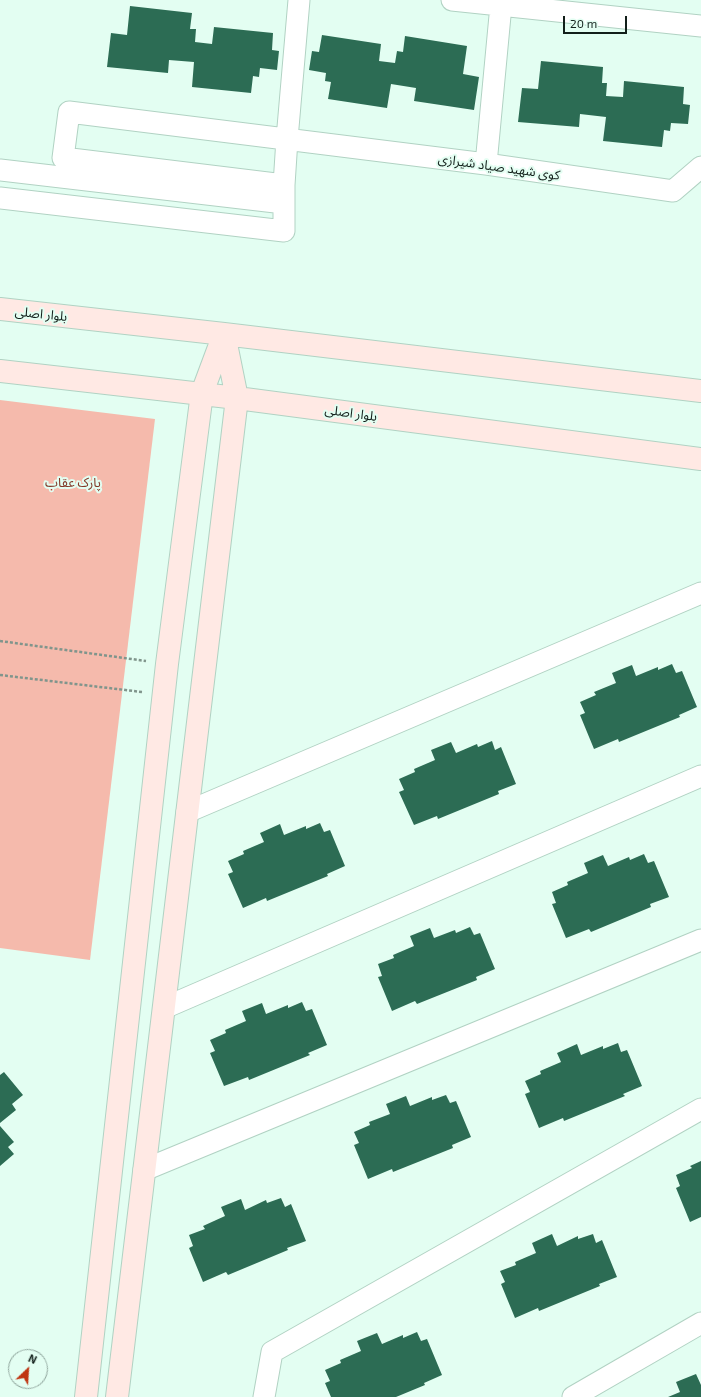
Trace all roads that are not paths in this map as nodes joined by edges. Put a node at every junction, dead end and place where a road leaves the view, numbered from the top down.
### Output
1 (299, 0) edge
2 (452, 0) edge
3 (501, 5) junction
4 (701, 26) edge
5 (287, 139) junction
6 (486, 164) junction
7 (701, 166) edge
8 (0, 170) edge
9 (47, 176) junction
10 (284, 194) junction
11 (0, 198) edge
12 (44, 203) junction
13 (0, 309) edge
14 (224, 334) junction
15 (0, 371) edge
16 (701, 391) edge
17 (202, 393) junction
18 (237, 398) junction
19 (701, 459) edge
20 (701, 593) edge
21 (701, 776) edge
22 (187, 812) junction
23 (701, 940) edge
24 (164, 1008) junction
25 (701, 1109) edge
26 (144, 1170) junction
27 (701, 1323) edge
28 (86, 1397) edge
29 (117, 1397) edge
30 (264, 1397) edge
31 (573, 1397) edge

1 - 5 street
2 - 3 street
3 - 4 street
3 - 6 street
5 - 6 street, کوی شهید صیاد شیرازی
5 - 10 street
5 - 10 street, کوی شهید صیاد شیرازی
6 - 7 street, کوی شهید صیاد شیرازی
8 - 9 street
9 - 10 street
9 - 12 street
10 - 12 street
11 - 12 street
13 - 14 street, بلوار اصلی
14 - 16 street, بلوار اصلی
14 - 17 street
14 - 18 street
15 - 17 street, بلوار اصلی
17 - 18 street, بلوار اصلی
17 - 28 street
18 - 19 street, بلوار اصلی
18 - 22 street
20 - 22 street
21 - 24 street
22 - 24 street
23 - 26 street
24 - 26 street
25 - 30 street
26 - 29 street
27 - 31 street

